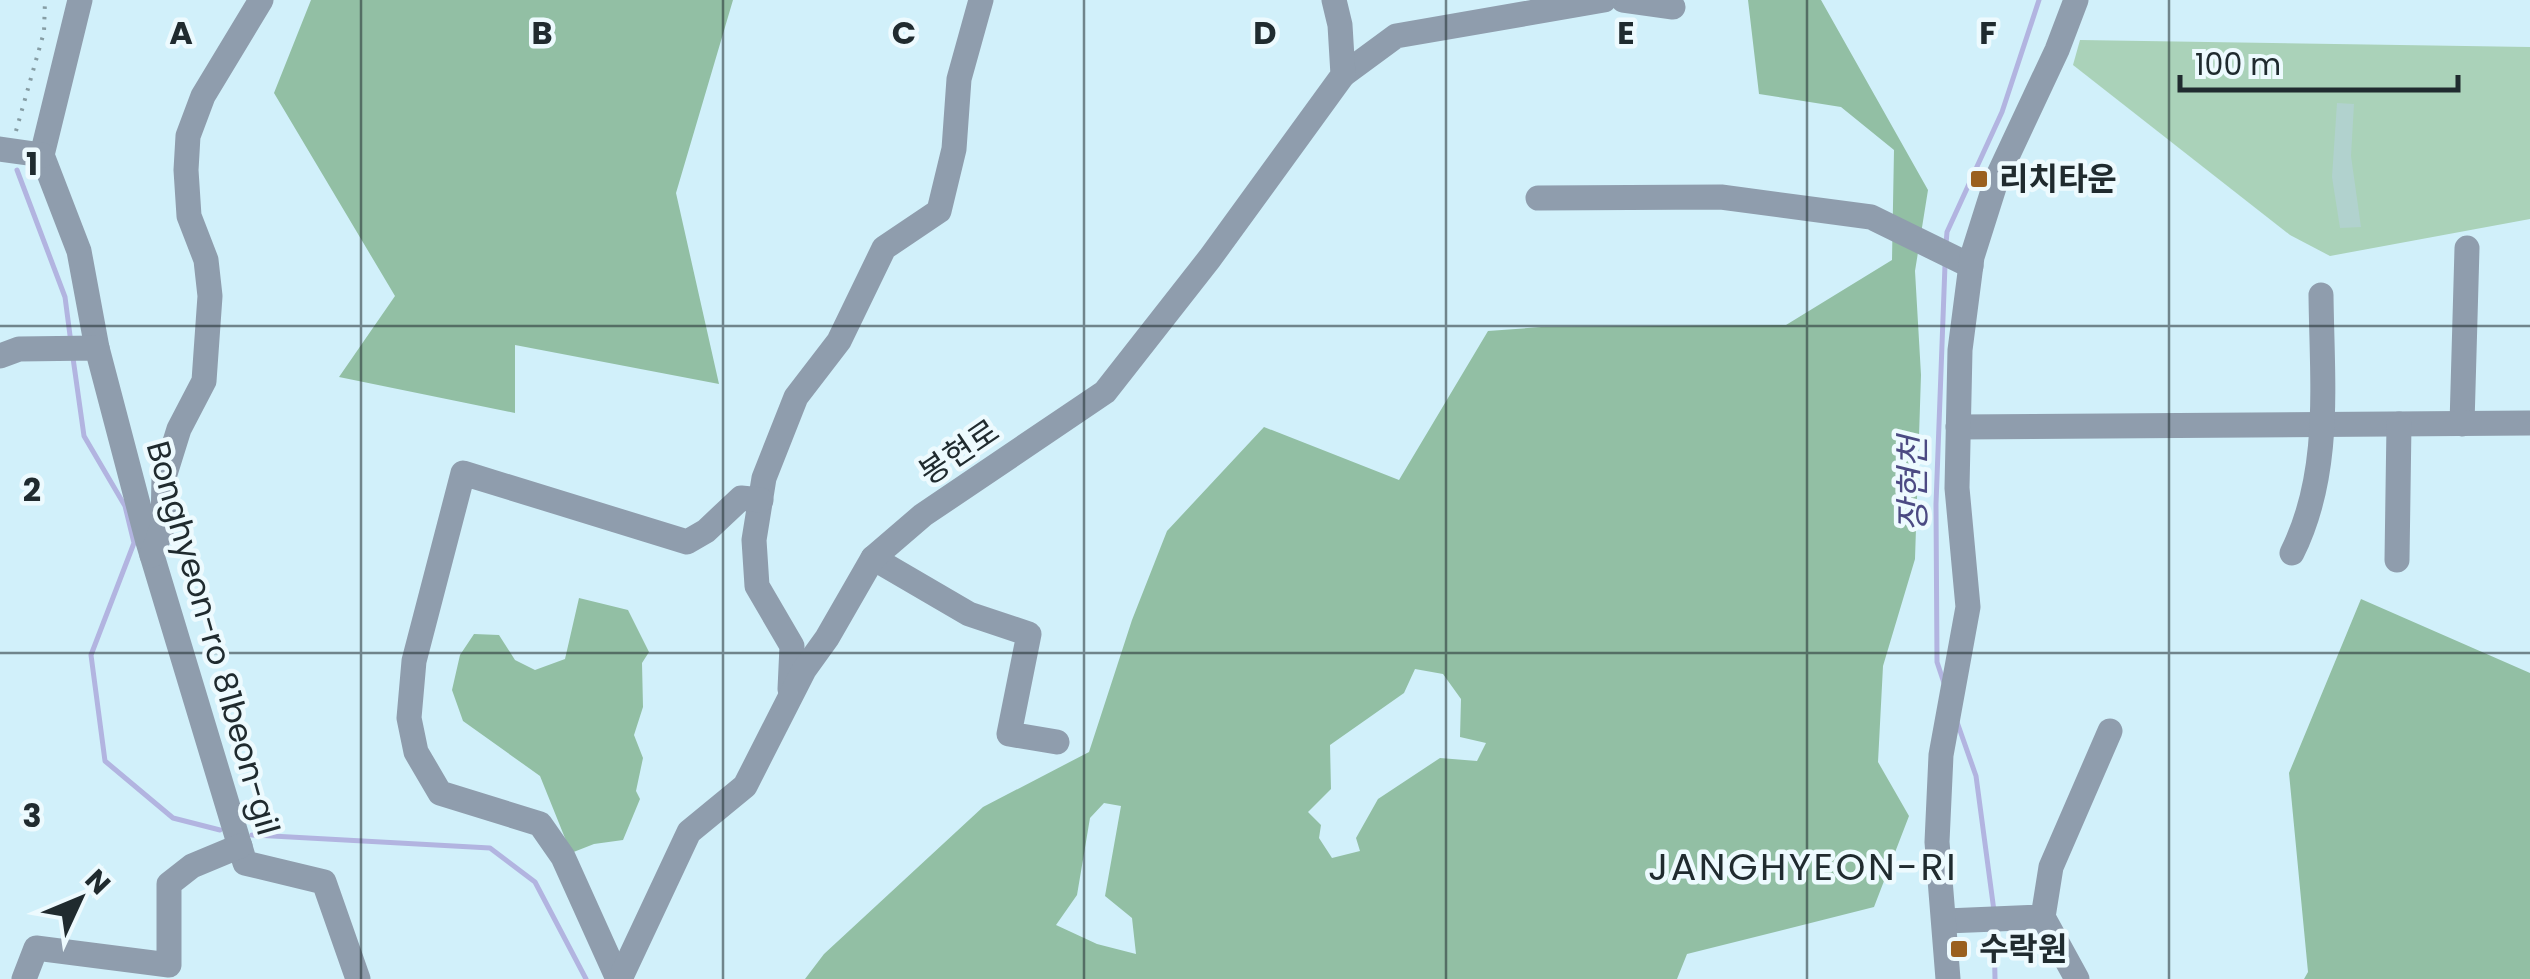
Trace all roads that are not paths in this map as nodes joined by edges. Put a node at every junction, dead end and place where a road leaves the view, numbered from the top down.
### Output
1 (80, 0) edge
2 (260, 0) edge
3 (981, 0) edge
4 (1334, 0) edge
5 (1604, 0) edge
6 (1624, 0) edge
7 (2076, 0) edge
8 (1673, 7) dead end
9 (1343, 75) junction
10 (5, 149) edge
11 (42, 155) junction
12 (1538, 198) dead end
13 (2468, 248) dead end
14 (1964, 263) junction
15 (2322, 296) dead end
16 (80, 348) junction
17 (0, 356) edge
18 (2530, 423) edge
19 (2322, 424) junction
20 (2399, 424) junction
21 (2462, 424) junction
22 (1958, 427) junction
23 (761, 500) junction
24 (2292, 554) dead end
25 (152, 555) junction
26 (873, 558) junction
27 (2397, 560) dead end
28 (790, 700) junction
29 (2110, 732) dead end
30 (1056, 742) dead end
31 (240, 846) junction
32 (2043, 917) junction
33 (1946, 921) junction
34 (168, 972) edge
35 (24, 979) edge
36 (358, 979) edge
37 (619, 979) edge
38 (1948, 979) edge
39 (2077, 979) edge

1 - 11 street
2 - 25 street
3 - 23 street
4 - 9 street
5 - 9 street, 봉현로
6 - 8 street
7 - 14 street
9 - 26 street, 봉현로
10 - 11 street
11 - 16 street, Bonghyeon-ro 81beon-gil
12 - 14 street
13 - 21 street
14 - 22 street
15 - 19 street
16 - 17 street
16 - 25 street, Bonghyeon-ro 81beon-gil
18 - 21 street
19 - 20 street
19 - 22 street
19 - 24 street
20 - 21 street
20 - 27 street
22 - 33 street
23 - 28 street
23 - 37 street
25 - 31 street, Bonghyeon-ro 81beon-gil
26 - 28 street, 봉현로
26 - 30 street
28 - 37 street, 봉현로
29 - 32 street
31 - 34 street
31 - 36 street, Bonghyeon-ro 81beon-gil
32 - 33 street
32 - 39 street
33 - 38 street
34 - 35 street

